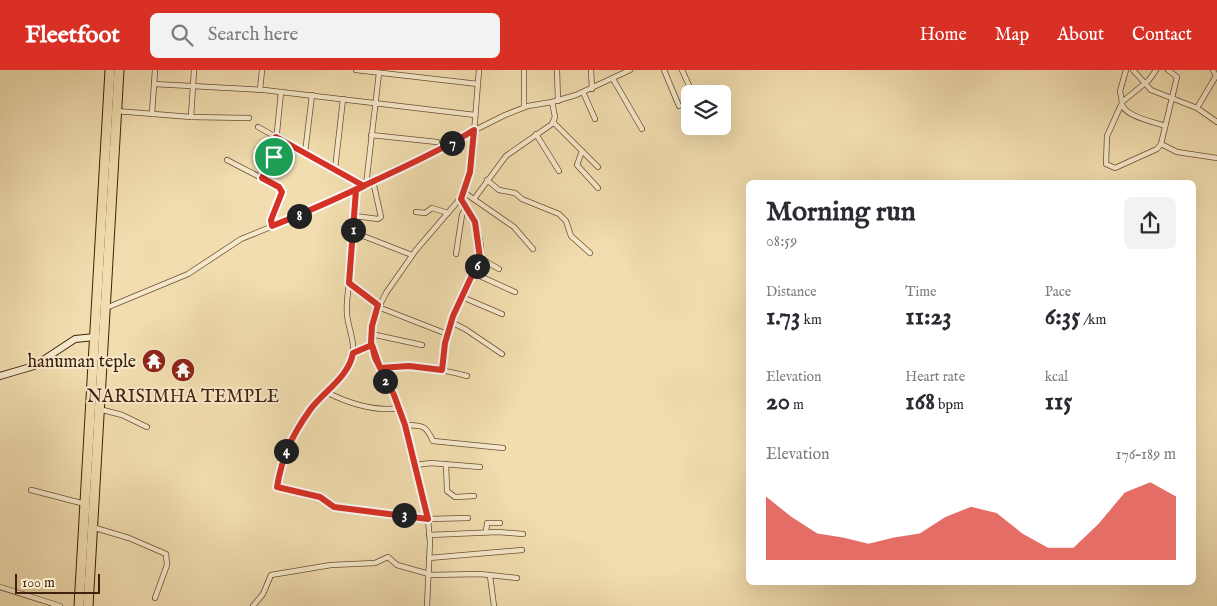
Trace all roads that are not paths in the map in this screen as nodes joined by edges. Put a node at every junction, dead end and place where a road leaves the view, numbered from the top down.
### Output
1 (110, 70) edge
2 (119, 70) edge
3 (155, 70) edge
4 (194, 70) edge
5 (262, 70) edge
6 (356, 70) edge
7 (479, 70) edge
8 (524, 70) edge
9 (557, 70) edge
10 (591, 70) edge
11 (630, 70) edge
12 (664, 70) edge
13 (682, 70) edge
14 (1126, 70) edge
15 (1133, 70) edge
16 (1156, 70) edge
17 (1168, 70) edge
18 (1213, 70) edge
19 (379, 73) junction
20 (613, 79) junction
21 (1145, 83) junction
22 (154, 84) junction
23 (478, 84) junction
24 (689, 85) edge
25 (193, 86) junction
26 (592, 89) junction
27 (260, 90) junction
28 (281, 92) junction
29 (583, 92) junction
30 (312, 95) junction
31 (1172, 98) junction
32 (343, 99) junction
33 (558, 101) junction
34 (552, 102) junction
35 (375, 103) junction
36 (1122, 104) junction
37 (679, 106) dead end
38 (524, 108) junction
39 (1198, 108) junction
40 (116, 111) junction
41 (152, 114) junction
42 (475, 115) junction
43 (191, 117) junction
44 (250, 118) dead end
45 (595, 119) dead end
46 (554, 122) junction
47 (1217, 122) edge
48 (1165, 126) junction
49 (258, 127) dead end
50 (642, 129) dead end
51 (474, 130) junction
52 (536, 134) junction
53 (371, 135) junction
54 (276, 137) junction
55 (437, 142) dead end
56 (1161, 144) junction
57 (582, 151) junction
58 (305, 153) junction
59 (1217, 158) edge
60 (227, 160) dead end
61 (598, 167) dead end
62 (335, 169) junction
63 (559, 171) dead end
64 (262, 178) junction
65 (487, 180) junction
66 (373, 181) junction
67 (365, 185) junction
68 (598, 188) dead end
69 (356, 190) junction
70 (465, 193) junction
71 (461, 199) junction
72 (474, 199) junction
73 (466, 208) junction
74 (416, 212) dead end
75 (448, 214) junction
76 (355, 216) junction
77 (272, 226) junction
78 (353, 232) junction
79 (532, 249) dead end
80 (590, 253) dead end
81 (456, 254) dead end
82 (412, 255) junction
83 (480, 258) junction
84 (499, 270) dead end
85 (473, 273) junction
86 (349, 283) junction
87 (515, 292) dead end
88 (462, 297) junction
89 (378, 306) junction
90 (100, 308) junction
91 (502, 314) dead end
92 (450, 322) junction
93 (371, 334) junction
94 (447, 334) junction
95 (95, 337) junction
96 (422, 344) dead end
97 (372, 345) junction
98 (353, 353) junction
99 (502, 354) dead end
100 (380, 368) junction
101 (442, 370) junction
102 (0, 376) edge
103 (467, 376) dead end
104 (326, 392) junction
105 (399, 408) junction
106 (99, 409) junction
107 (405, 425) junction
108 (147, 427) dead end
109 (503, 448) dead end
110 (446, 464) junction
111 (415, 465) junction
112 (480, 467) dead end
113 (31, 490) dead end
114 (474, 496) dead end
115 (85, 504) junction
116 (468, 518) dead end
117 (428, 519) junction
118 (500, 523) dead end
119 (92, 527) junction
120 (486, 532) junction
121 (523, 534) dead end
122 (429, 535) junction
123 (522, 550) dead end
124 (429, 558) junction
125 (429, 574) junction
126 (490, 576) junction
127 (517, 578) dead end
128 (0, 587) edge
129 (155, 598) dead end
130 (60, 606) edge
131 (79, 606) edge
132 (88, 606) edge
133 (253, 606) edge
134 (428, 606) edge
135 (494, 606) edge

1 - 90 highway
2 - 40 highway
3 - 22 street
4 - 25 street
5 - 27 street
6 - 19 street
7 - 23 street
8 - 38 street
9 - 33 street
10 - 26 street
11 - 20 street
12 - 37 street
13 - 24 street
14 - 36 street
15 - 21 street
16 - 21 street
17 - 31 street
18 - 39 street
19 - 23 street
19 - 35 street
20 - 26 street
20 - 50 street
21 - 31 street
21 - 36 street
22 - 25 street
22 - 41 street
23 - 42 street
25 - 27 street
25 - 43 street
26 - 29 street
27 - 28 street
28 - 30 street
28 - 54 street
29 - 33 street
29 - 45 street
30 - 32 street
30 - 58 street
31 - 39 street
31 - 48 street
32 - 35 street
32 - 62 street
33 - 34 street
34 - 38 street
34 - 46 street
35 - 42 street
35 - 53 street
36 - 48 street
36 - 56 street
38 - 51 street
39 - 47 street
40 - 41 street
40 - 90 highway
41 - 43 street
42 - 51 street
43 - 44 street
46 - 52 street
46 - 57 street
48 - 56 street
49 - 54 street
51 - 66 street
51 - 70 street
52 - 63 street
52 - 65 street
53 - 55 street
53 - 67 street
54 - 58 street
54 - 64 street
56 - 59 street
57 - 61 street
57 - 68 street
58 - 62 street
60 - 64 street
62 - 67 street
64 - 77 street
65 - 72 street
65 - 80 street
66 - 67 street
66 - 76 street
67 - 69 street
69 - 76 street
69 - 77 street
70 - 71 street
70 - 72 street
71 - 73 street
71 - 75 street
72 - 79 street
73 - 81 street
73 - 83 street
74 - 75 street
75 - 82 street
76 - 78 street
77 - 90 street
78 - 82 street
78 - 86 street
82 - 89 street
83 - 84 street
83 - 85 street
85 - 87 street
85 - 88 street
86 - 89 street
86 - 98 street
88 - 91 street
88 - 92 street
89 - 93 street
89 - 94 street
90 - 95 highway
90 - 106 highway
92 - 94 street
92 - 99 street
93 - 96 street
93 - 97 street
94 - 101 street
95 - 102 street
95 - 115 highway
97 - 98 street
97 - 100 street
98 - 104 street
100 - 101 street
100 - 105 street
101 - 103 street
104 - 105 street
104 - 117 street
105 - 107 street
106 - 108 street
106 - 119 highway
107 - 109 street
107 - 111 street
110 - 111 street
110 - 112 street
110 - 114 street
111 - 117 street
113 - 115 street
115 - 131 highway
116 - 117 street
117 - 122 street
118 - 120 street
119 - 129 street
119 - 132 highway
120 - 121 street
120 - 122 street
122 - 124 street
123 - 124 street
124 - 125 street
125 - 126 street
125 - 133 street
125 - 134 street
126 - 127 street
126 - 135 street
128 - 130 street

